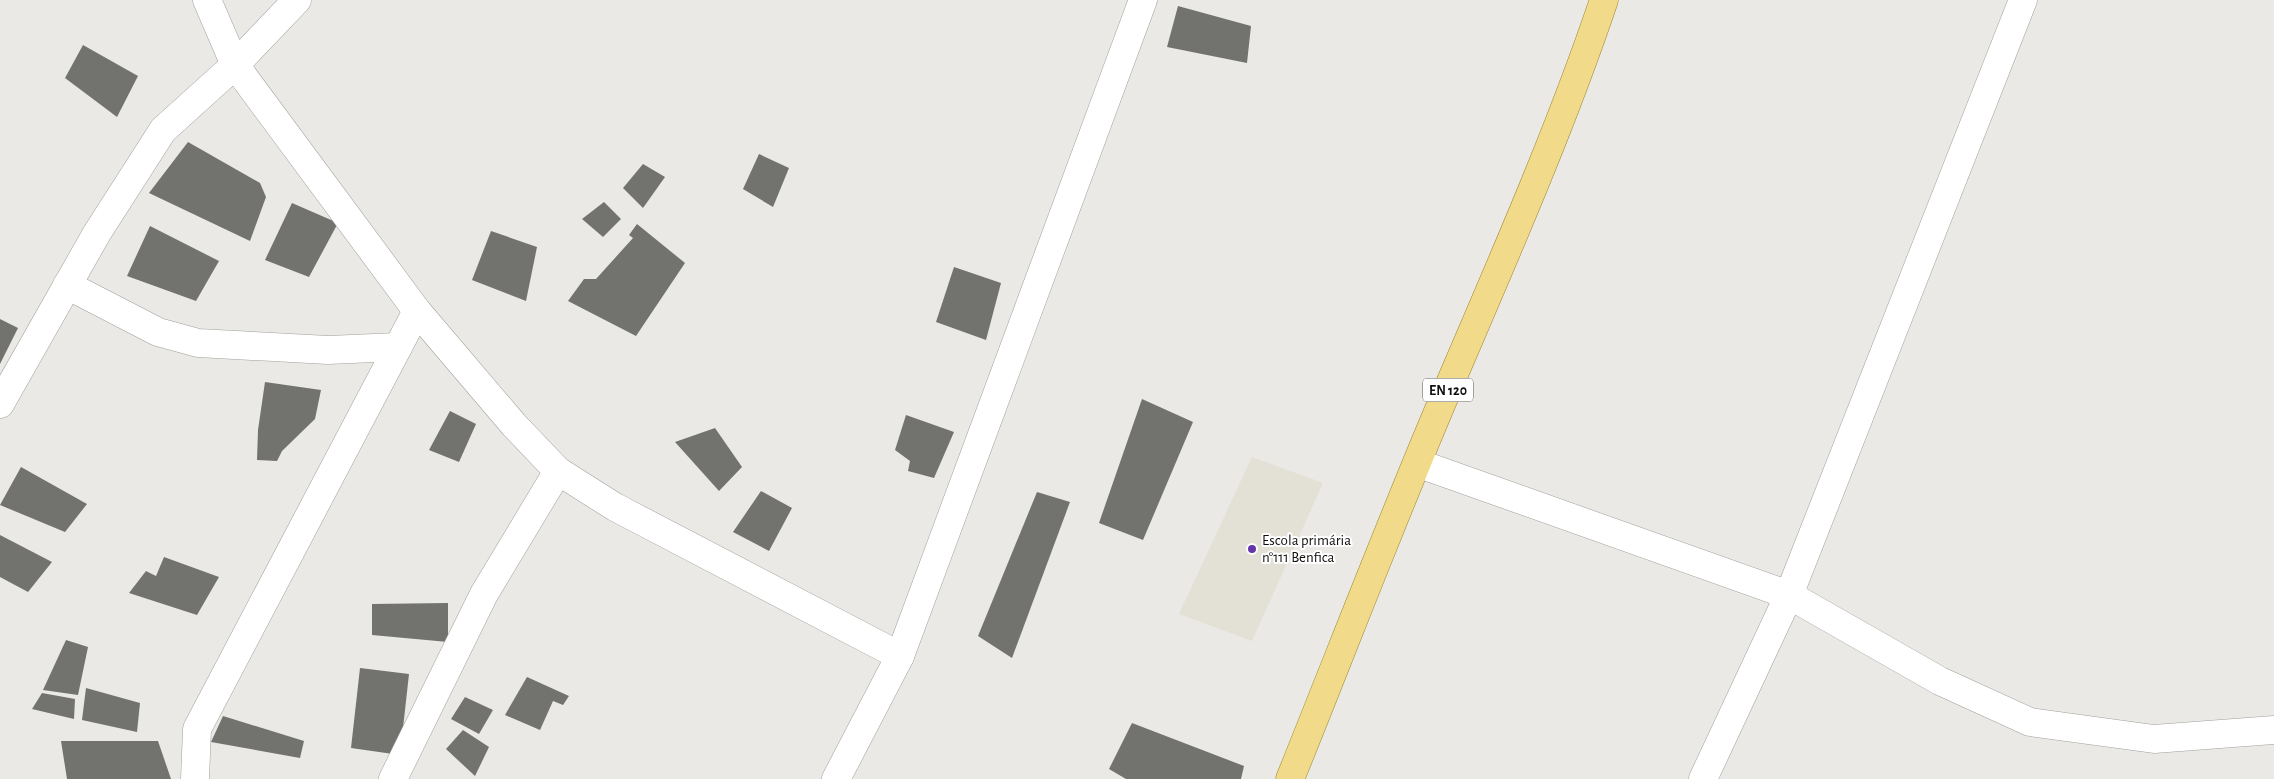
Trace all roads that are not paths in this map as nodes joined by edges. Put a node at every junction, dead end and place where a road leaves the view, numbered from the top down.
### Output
1 (207, 0) edge
2 (297, 0) edge
3 (1143, 0) edge
4 (1604, 0) edge
5 (2024, 0) edge
6 (235, 65) junction
7 (67, 285) junction
8 (417, 311) junction
9 (398, 347) junction
10 (0, 404) edge
11 (1417, 463) junction
12 (558, 472) junction
13 (1789, 595) junction
14 (900, 656) junction
15 (2274, 730) edge
16 (194, 779) edge
17 (392, 779) edge
18 (836, 779) edge
19 (1290, 779) edge
20 (1703, 779) edge

1 - 6 street
2 - 6 street
3 - 14 street
4 - 11 main road, EN 120
5 - 13 street
6 - 7 street
6 - 8 street
7 - 9 street
7 - 10 street
8 - 9 street
8 - 12 street
9 - 16 street
11 - 13 street
11 - 19 main road, EN 120
12 - 14 street
12 - 17 street
13 - 15 street
13 - 20 street
14 - 18 street

